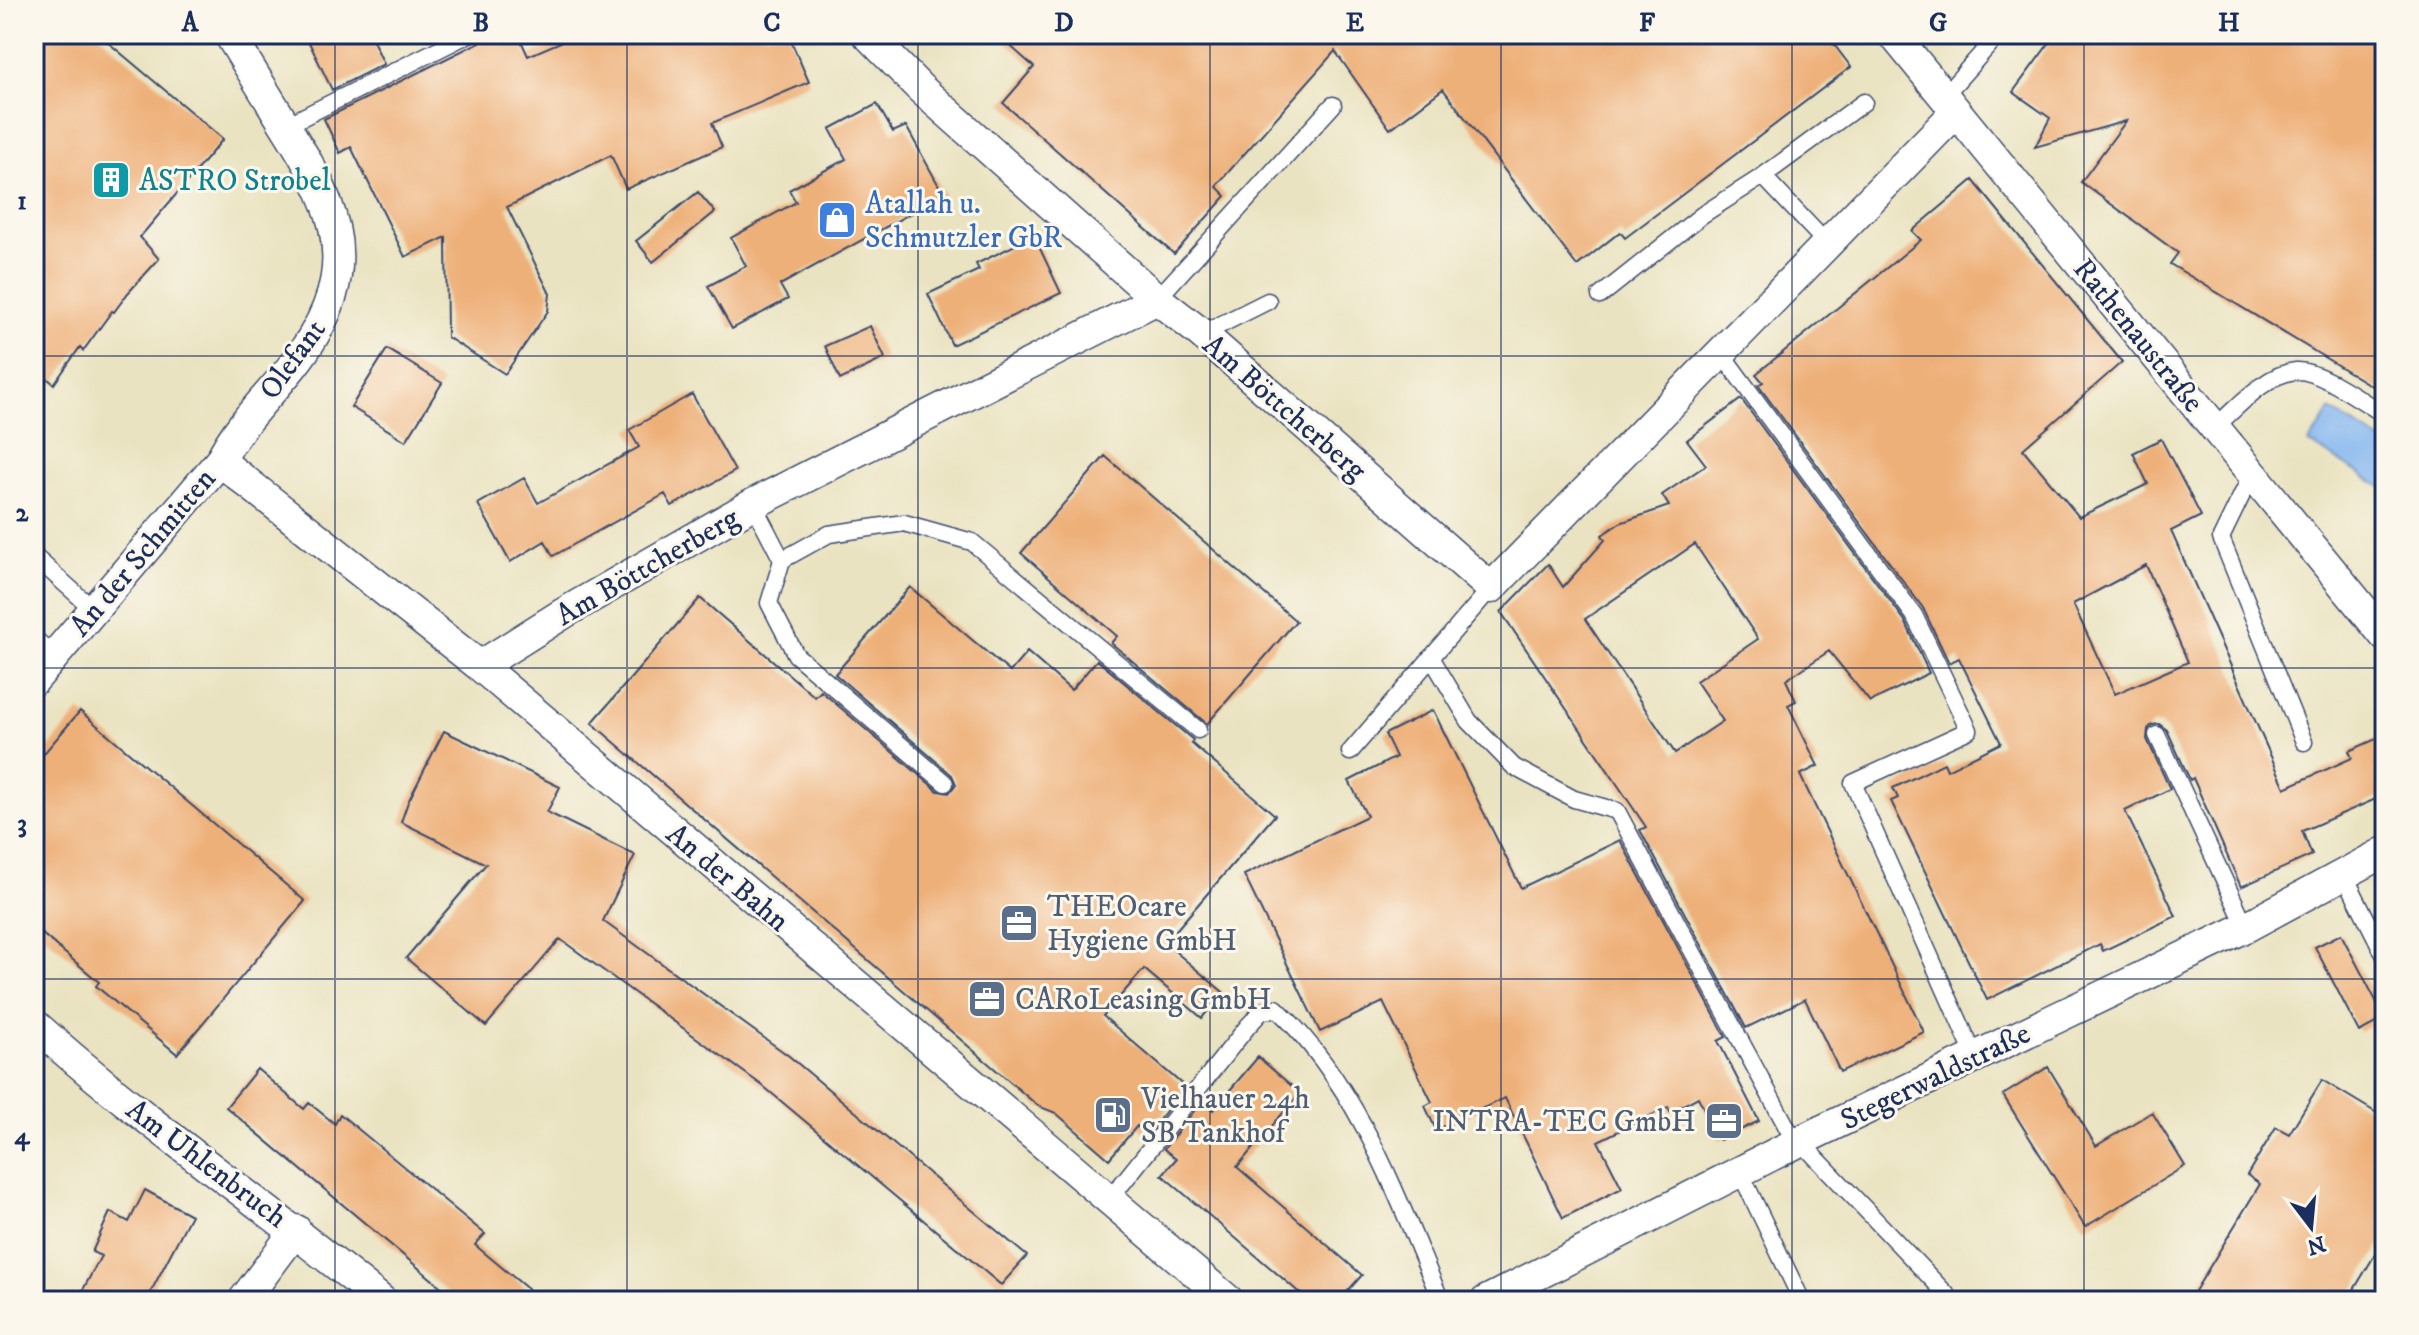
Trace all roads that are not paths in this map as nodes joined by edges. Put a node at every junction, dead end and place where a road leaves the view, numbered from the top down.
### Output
1 (229, 34) edge
2 (469, 34) edge
3 (867, 34) edge
4 (1893, 34) edge
5 (1999, 34) edge
6 (1864, 102) dead end
7 (1950, 104) junction
8 (1333, 105) dead end
9 (285, 126) junction
10 (1763, 176) junction
11 (1827, 244) junction
12 (1600, 296) dead end
13 (1157, 299) junction
14 (1268, 301) dead end
15 (1202, 334) junction
16 (1721, 353) junction
17 (2385, 415) edge
18 (2214, 428) junction
19 (220, 461) junction
20 (2252, 474) junction
21 (753, 504) junction
22 (34, 556) edge
23 (782, 560) junction
24 (1491, 588) junction
25 (93, 609) junction
26 (2385, 636) edge
27 (44, 647) edge
28 (1431, 657) junction
29 (480, 666) junction
30 (34, 680) edge
31 (1198, 730) dead end
32 (2157, 735) dead end
33 (2304, 742) dead end
34 (1350, 752) dead end
35 (945, 783) dead end
36 (2385, 852) edge
37 (2344, 874) junction
38 (2246, 927) junction
39 (2385, 956) edge
40 (34, 1024) edge
41 (1975, 1057) junction
42 (1798, 1142) junction
43 (1740, 1172) junction
44 (1109, 1200) junction
45 (296, 1230) junction
46 (1951, 1299) edge
47 (243, 1301) edge
48 (382, 1301) edge
49 (1229, 1301) edge
50 (1441, 1301) edge
51 (1486, 1301) edge
52 (1802, 1301) edge

1 - 9 street, Olefant
2 - 9 lane
3 - 13 street
4 - 7 street, Rathenaustraße
5 - 7 lane
6 - 10 lane
7 - 11 street
7 - 18 street, Rathenaustraße
8 - 13 lane
9 - 19 street, Olefant
10 - 11 lane
10 - 12 lane
11 - 16 street
13 - 15 street, Am Böttcherberg
13 - 21 street, Am Böttcherberg
14 - 15 lane
15 - 24 street, Am Böttcherberg
16 - 24 street
16 - 41 lane
17 - 18 lane
18 - 20 street, Rathenaustraße
19 - 25 street, An der Schmitten
19 - 29 street, An der Bahn
20 - 26 street, Rathenaustraße
20 - 33 lane
21 - 23 lane
21 - 29 street, Am Böttcherberg
22 - 25 lane
23 - 31 lane
23 - 35 lane
24 - 28 lane
25 - 27 street, An der Schmitten
27 - 30 street, An der Schmitten
28 - 34 lane
28 - 42 lane
29 - 44 street, An der Bahn
32 - 38 lane
36 - 37 street, Stegerwaldstraße
37 - 38 street, Stegerwaldstraße
37 - 39 lane
38 - 41 street, Stegerwaldstraße
40 - 45 street, Am Uhlenbruch
41 - 42 street, Stegerwaldstraße
42 - 43 street, Stegerwaldstraße
42 - 46 lane
43 - 51 street, Stegerwaldstraße
43 - 52 lane
44 - 49 street, An der Bahn
44 - 50 lane
45 - 47 street
45 - 48 street, Am Uhlenbruch

